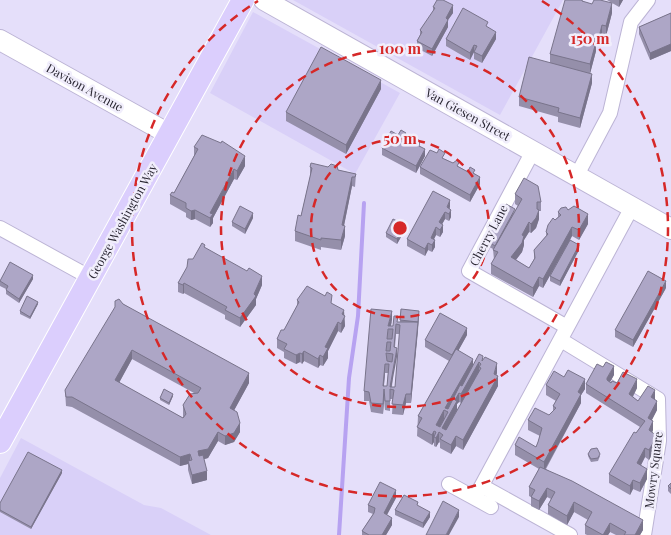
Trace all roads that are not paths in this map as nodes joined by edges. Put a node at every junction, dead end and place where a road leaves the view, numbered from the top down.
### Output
1 (242, 0) edge
2 (264, 0) edge
3 (648, 0) edge
4 (0, 40) edge
5 (169, 134) junction
6 (533, 151) junction
7 (576, 174) junction
8 (632, 207) junction
9 (0, 228) edge
10 (671, 229) edge
11 (90, 278) junction
12 (567, 327) junction
13 (562, 340) junction
14 (6, 418) edge
15 (0, 442) edge
16 (448, 484) dead end
17 (478, 492) junction
18 (491, 507) dead end
19 (570, 535) edge
20 (644, 535) edge

1 - 5 main road, George Washington Way
2 - 6 main road, Van Giesen Street
3 - 7 street
4 - 5 main road, Davison Avenue
5 - 11 main road, George Washington Way
6 - 7 main road, Van Giesen Street
6 - 12 street, Cherry Lane
7 - 8 main road, Van Giesen Street
8 - 10 main road, Van Giesen Street
8 - 12 street
9 - 11 street
11 - 14 main road, George Washington Way
12 - 13 street
13 - 17 street
13 - 20 street, Mowry Square
14 - 15 main road, George Washington Way
16 - 17 street
17 - 18 street
17 - 19 street

